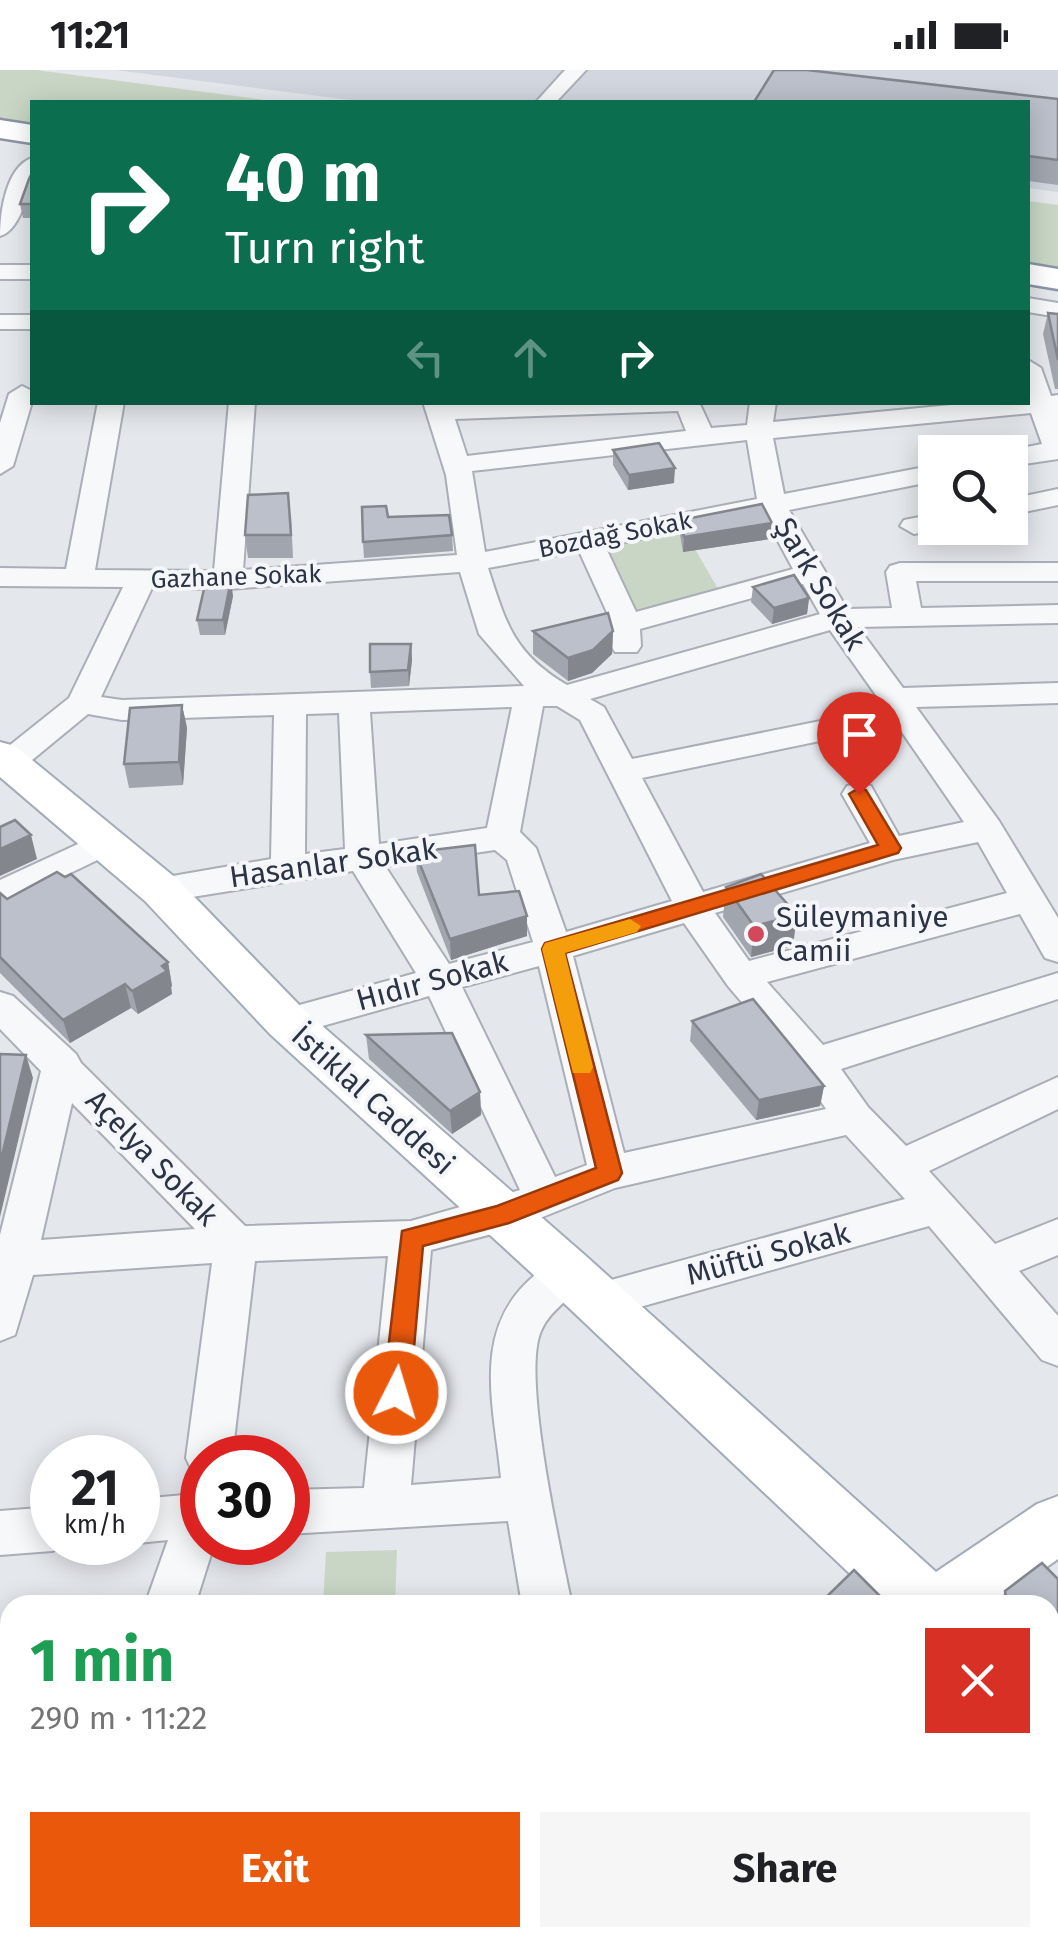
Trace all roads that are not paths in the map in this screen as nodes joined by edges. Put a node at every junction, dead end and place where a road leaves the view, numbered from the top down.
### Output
1 (576, 70) edge
2 (548, 100) edge
3 (0, 129) edge
4 (24, 151) edge
5 (8, 195) edge
6 (0, 229) edge
7 (0, 272) edge
8 (30, 272) edge
9 (1030, 274) edge
10 (1058, 279) edge
11 (1030, 287) edge
12 (1058, 292) edge
13 (1030, 305) edge
14 (1058, 310) edge
15 (0, 322) edge
16 (30, 322) edge
17 (1030, 371) edge
18 (18, 394) edge
19 (1050, 403) edge
20 (110, 405) edge
21 (242, 405) edge
22 (557, 405) edge
23 (685, 405) edge
24 (1009, 405) edge
25 (438, 407) edge
26 (761, 417) edge
27 (701, 437) junction
28 (1058, 450) edge
29 (1028, 455) edge
30 (458, 465) junction
31 (0, 466) edge
32 (918, 476) edge
33 (1058, 497) edge
34 (1028, 503) edge
35 (773, 506) junction
36 (588, 540) junction
37 (472, 563) junction
38 (1058, 572) edge
39 (810, 573) junction
40 (0, 577) edge
41 (78, 579) junction
42 (142, 580) junction
43 (228, 580) junction
44 (1058, 614) edge
45 (908, 617) junction
46 (838, 618) junction
47 (625, 624) junction
48 (625, 679) junction
49 (1058, 693) edge
50 (548, 695) junction
51 (82, 703) junction
52 (354, 704) junction
53 (290, 706) junction
54 (899, 706) junction
55 (4, 759) edge
56 (626, 772) junction
57 (859, 794) dead end
58 (987, 829) junction
59 (505, 839) junction
60 (104, 842) junction
61 (890, 848) junction
62 (363, 859) junction
63 (288, 866) junction
64 (161, 890) junction
65 (0, 895) edge
66 (693, 908) junction
67 (1047, 924) edge
68 (553, 949) junction
69 (438, 978) junction
70 (741, 978) junction
71 (1058, 986) edge
72 (0, 1006) edge
73 (286, 1022) junction
74 (0, 1059) edge
75 (60, 1062) junction
76 (816, 1063) junction
77 (1058, 1092) edge
78 (854, 1118) junction
79 (900, 1166) junction
80 (610, 1173) junction
81 (522, 1206) junction
82 (938, 1207) junction
83 (1058, 1236) edge
84 (411, 1238) junction
85 (236, 1244) junction
86 (6, 1260) edge
87 (988, 1266) junction
88 (582, 1287) junction
89 (0, 1322) edge
90 (1058, 1348) edge
91 (212, 1435) edge
92 (527, 1498) junction
93 (385, 1509) junction
94 (310, 1511) edge
95 (1058, 1524) edge
96 (30, 1531) edge
97 (0, 1533) edge
98 (184, 1565) edge
99 (173, 1595) edge
100 (544, 1595) edge
101 (916, 1595) edge
102 (955, 1595) edge

1 - 2 street
3 - 4 highway
4 - 5 street
5 - 6 street
7 - 8 street
9 - 10 highway
11 - 12 highway
13 - 14 street
15 - 16 street
17 - 19 street
18 - 31 street
19 - 28 street
20 - 41 street
21 - 43 street
22 - 25 street
23 - 27 street
24 - 26 street
25 - 30 street
26 - 27 street
26 - 35 street, Şark Sokak
27 - 30 street
28 - 29 street
30 - 37 street
32 - 35 street, Bozdağ Sokak
33 - 34 street
35 - 36 street, Bozdağ Sokak
35 - 39 street, Şark Sokak
36 - 37 street, Bozdağ Sokak
36 - 47 street
37 - 43 street, Gazhane Sokak
37 - 50 street
38 - 45 street
39 - 46 street, Şark Sokak
39 - 47 street
40 - 41 street, Gazhane Sokak
41 - 42 street, Gazhane Sokak
42 - 43 street, Gazhane Sokak
42 - 51 street
44 - 45 street
45 - 46 street
46 - 48 street
46 - 54 street, Şark Sokak
47 - 48 street
48 - 50 street
49 - 54 street
50 - 52 street
50 - 56 street
50 - 59 street
51 - 53 street
51 - 55 street
52 - 53 street
52 - 62 street
53 - 63 street
54 - 56 street
54 - 58 street, Şark Sokak
55 - 60 main road, İstiklal Caddesi
56 - 66 street
57 - 61 street
58 - 61 street, Hıdır Sokak
58 - 67 street, Şark Sokak
59 - 62 street, Hasanlar Sokak
59 - 68 street
60 - 64 main road, İstiklal Caddesi
60 - 65 street
61 - 66 street, Hıdır Sokak
62 - 63 street, Hasanlar Sokak
62 - 69 street
63 - 64 street, Hasanlar Sokak
64 - 73 main road, İstiklal Caddesi
66 - 68 street, Hıdır Sokak
66 - 70 street
67 - 70 street
68 - 69 street, Hıdır Sokak
68 - 80 street
69 - 73 street, Hıdır Sokak
69 - 81 street
70 - 76 street
71 - 76 street
72 - 75 street, Açelya Sokak
73 - 81 main road, İstiklal Caddesi
74 - 75 street
75 - 85 street, Açelya Sokak
75 - 86 street
76 - 78 street
77 - 79 street
78 - 79 street
78 - 80 street
79 - 82 street
80 - 81 street
81 - 84 street
81 - 88 main road, İstiklal Caddesi
82 - 87 street
82 - 88 street, Müftü Sokak
83 - 87 street
84 - 85 street
84 - 93 street
85 - 86 street
85 - 91 street, Açelya Sokak
86 - 89 street
87 - 90 street
88 - 92 street
88 - 101 main road, İstiklal Caddesi
92 - 93 street
92 - 100 street
93 - 94 street
95 - 102 main road
96 - 97 street
98 - 99 street

